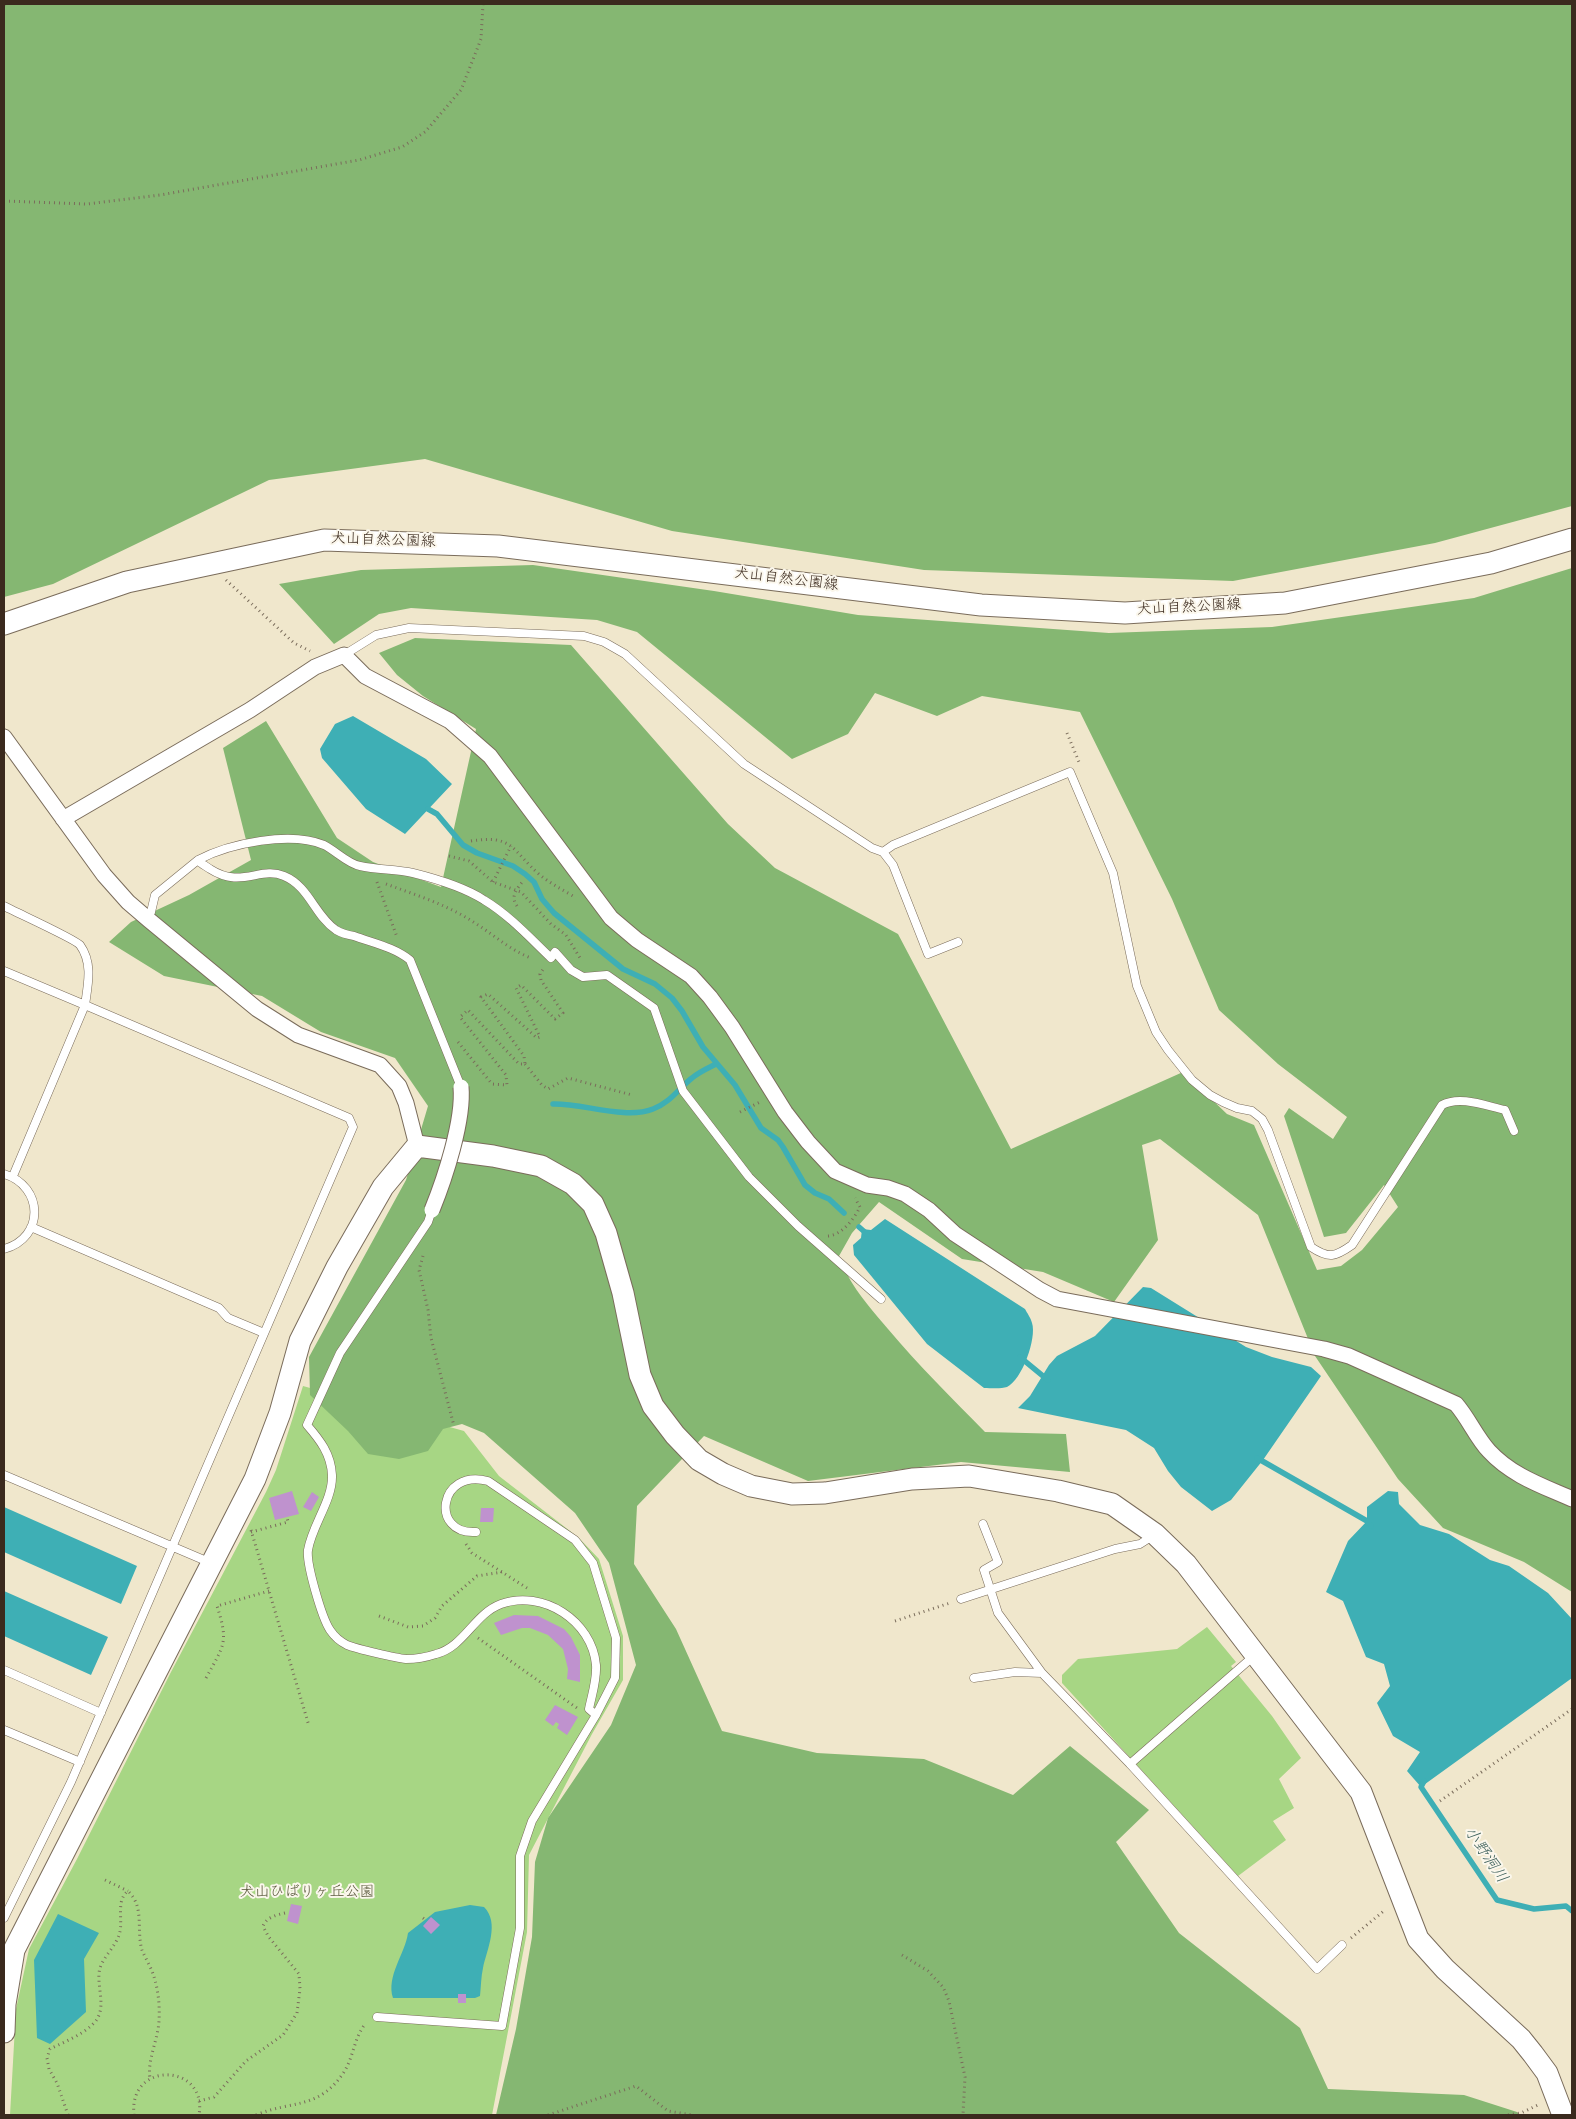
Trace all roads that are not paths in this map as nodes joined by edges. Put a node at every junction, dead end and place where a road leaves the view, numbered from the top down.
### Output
1 (1572, 539) edge
2 (4, 624) edge
3 (344, 655) junction
4 (4, 737) edge
5 (63, 819) junction
6 (883, 852) junction
7 (198, 860) junction
8 (4, 906) edge
9 (147, 918) junction
10 (958, 942) dead end
11 (4, 971) edge
12 (86, 1005) junction
13 (461, 1087) joint
14 (1514, 1131) dead end
15 (417, 1146) junction
16 (4, 1174) edge
17 (12, 1176) junction
18 (432, 1210) joint
19 (31, 1227) junction
20 (4, 1249) edge
21 (881, 1299) dead end
22 (264, 1333) junction
23 (4, 1475) edge
24 (1572, 1499) edge
25 (983, 1524) dead end
26 (476, 1532) dead end
27 (1155, 1534) junction
28 (172, 1548) junction
29 (212, 1564) junction
30 (989, 1590) junction
31 (960, 1599) road end
32 (1255, 1655) junction
33 (4, 1670) edge
34 (1042, 1673) junction
35 (974, 1678) dead end
36 (101, 1713) junction
37 (596, 1715) junction
38 (4, 1730) edge
39 (80, 1762) junction
40 (1130, 1764) junction
41 (4, 1918) edge
42 (1342, 1945) road end
43 (377, 2017) road end
44 (4, 2032) edge
45 (1560, 2106) edge

1 - 2 street, 犬山自然公園線
3 - 5 street
3 - 6 lane
3 - 24 street
4 - 5 street
5 - 9 street
6 - 10 lane
6 - 14 lane
7 - 9 lane
7 - 13 lane
7 - 21 lane
8 - 12 lane
9 - 15 street
11 - 12 lane
12 - 17 lane
12 - 22 lane
13 - 18 street, bridge
15 - 27 street
15 - 29 street
16 - 17 lane
17 - 19 lane
18 - 37 lane
19 - 20 lane
19 - 22 lane
22 - 28 lane
23 - 28 lane
25 - 30 lane
26 - 37 lane
27 - 30 lane
27 - 32 street
28 - 29 lane
28 - 36 lane
29 - 44 street
30 - 31 lane
30 - 34 lane
32 - 40 lane
32 - 45 street
33 - 36 lane
34 - 35 lane
34 - 40 lane
36 - 39 lane
37 - 43 lane
38 - 39 lane
39 - 41 lane
40 - 42 lane

